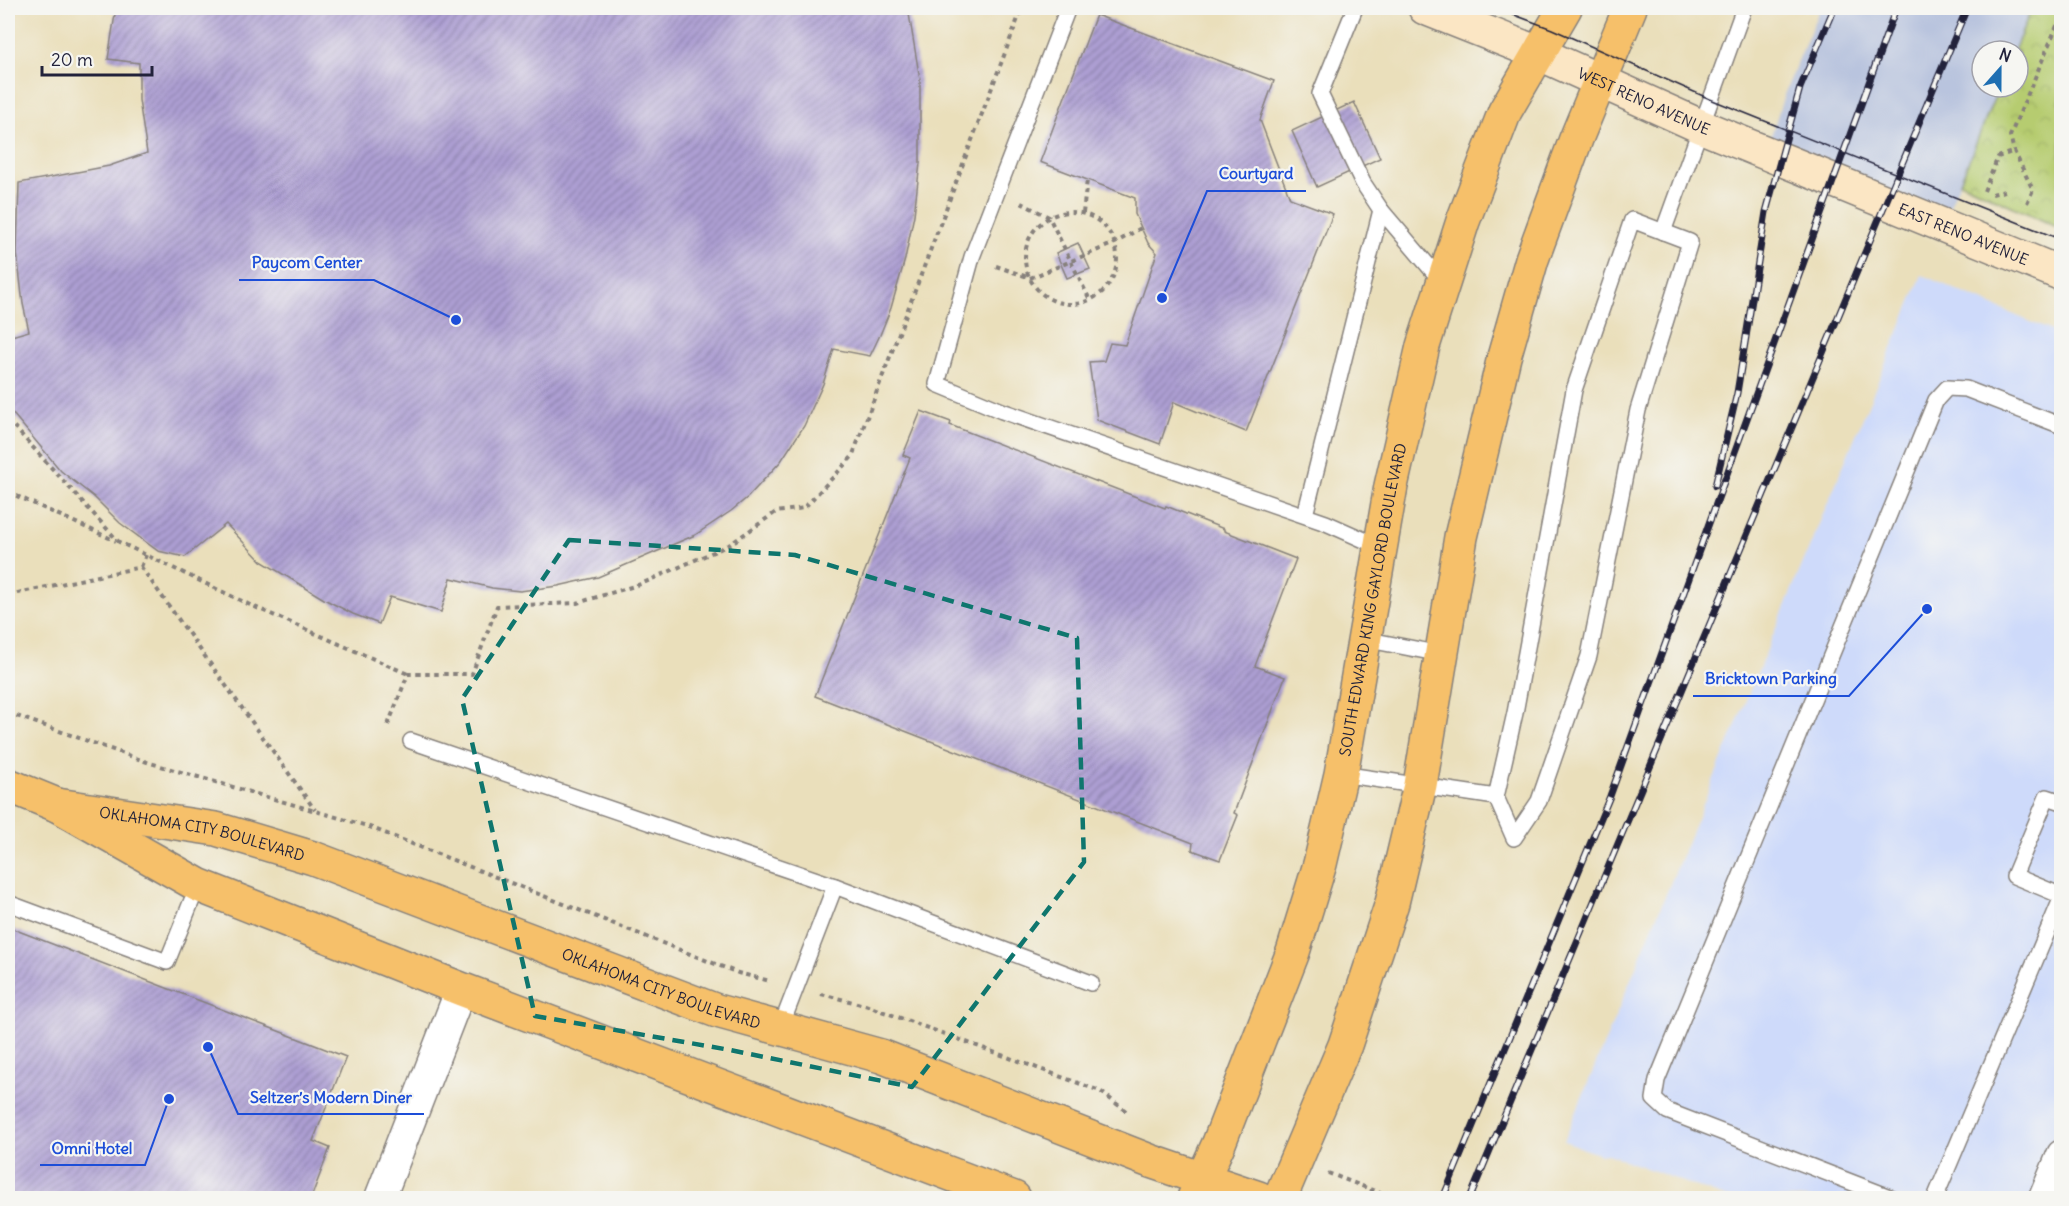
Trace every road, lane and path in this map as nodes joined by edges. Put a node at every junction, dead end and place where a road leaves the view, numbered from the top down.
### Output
1 (1022, 8) edge
2 (1068, 8) edge
3 (1354, 8) edge
4 (1425, 8) edge
5 (1565, 8) edge
6 (1630, 8) edge
7 (1744, 8) edge
8 (2061, 14) edge
9 (1538, 53) junction
10 (1600, 81) junction
11 (1700, 126) junction
12 (2014, 151) junction
13 (1087, 180) dead end
14 (1984, 191) dead end
15 (2005, 191) dead end
16 (1865, 193) joint
17 (998, 194) junction
18 (1992, 194) dead end
19 (2027, 202) dead end
20 (1381, 210) junction
21 (1083, 213) junction
22 (1049, 217) junction
23 (1141, 228) dead end
24 (1663, 232) junction
25 (1115, 243) junction
26 (972, 257) junction
27 (1071, 260) junction
28 (2061, 274) edge
29 (1030, 278) junction
30 (1443, 283) junction
31 (1090, 300) junction
32 (8, 420) edge
33 (2061, 426) edge
34 (8, 492) edge
35 (1305, 515) junction
36 (119, 542) junction
37 (1380, 547) junction
38 (146, 555) junction
39 (141, 567) junction
40 (8, 595) edge
41 (1364, 639) junction
42 (1441, 654) junction
43 (408, 674) junction
44 (8, 713) edge
45 (388, 725) dead end
46 (411, 741) dead end
47 (1341, 774) junction
48 (8, 785) edge
49 (1420, 785) junction
50 (1496, 797) junction
51 (2061, 802) edge
52 (57, 805) junction
53 (316, 812) junction
54 (198, 885) junction
55 (835, 886) junction
56 (2061, 896) edge
57 (8, 903) edge
58 (1091, 983) dead end
59 (795, 987) junction
60 (462, 988) junction
61 (780, 1029) junction
62 (1134, 1115) dead end
63 (2061, 1155) edge
64 (1334, 1174) dead end
65 (1198, 1188) edge
66 (380, 1198) edge
67 (1014, 1198) edge
68 (1259, 1198) edge
69 (1280, 1198) edge
70 (1393, 1198) edge
71 (1892, 1198) edge
72 (1935, 1198) edge
73 (2044, 1198) edge

1 - 43 path
2 - 17 lane
3 - 20 lane
4 - 9 main road, WEST RENO AVENUE
5 - 9 main road, SOUTH EDWARD KING GAYLORD BOULEVARD
6 - 10 main road
7 - 11 lane
8 - 12 path
9 - 10 main road, WEST RENO AVENUE
9 - 30 main road, SOUTH EDWARD KING GAYLORD BOULEVARD
10 - 11 main road, WEST RENO AVENUE
10 - 42 main road
11 - 16 main road, WEST RENO AVENUE
11 - 24 lane
12 - 14 path
12 - 19 path
13 - 21 path
15 - 18 path
16 - 28 main road, EAST RENO AVENUE
17 - 22 path
17 - 26 lane
20 - 30 lane
20 - 35 lane
21 - 22 path
21 - 25 path
22 - 27 path
22 - 29 path
23 - 25 path
24 - 50 lane
24 - 50 lane
25 - 27 path
25 - 31 path
26 - 29 path
26 - 35 lane
27 - 29 path
27 - 31 path
29 - 31 path
30 - 37 main road, SOUTH EDWARD KING GAYLORD BOULEVARD
32 - 36 path
33 - 71 lane
34 - 36 path
35 - 37 lane
36 - 38 path
37 - 41 main road, SOUTH EDWARD KING GAYLORD BOULEVARD
38 - 39 path
38 - 43 path
39 - 40 path
39 - 53 path
41 - 42 lane
41 - 47 main road, SOUTH EDWARD KING GAYLORD BOULEVARD
42 - 49 main road
43 - 45 path
44 - 53 path
46 - 55 lane
47 - 49 lane
47 - 65 main road, SOUTH EDWARD KING GAYLORD BOULEVARD
48 - 52 main road, OKLAHOMA CITY BOULEVARD
49 - 50 lane
49 - 69 main road
51 - 56 lane
52 - 54 main road, OKLAHOMA CITY BOULEVARD
52 - 61 main road, OKLAHOMA CITY BOULEVARD
53 - 59 path
54 - 57 lane
54 - 60 main road, OKLAHOMA CITY BOULEVARD
55 - 58 lane
55 - 59 lane
56 - 72 lane
59 - 61 lane
59 - 62 path
60 - 66 street
60 - 67 main road, OKLAHOMA CITY BOULEVARD
61 - 65 main road, OKLAHOMA CITY BOULEVARD
63 - 73 street
64 - 70 path
65 - 68 main road, OKLAHOMA CITY BOULEVARD

